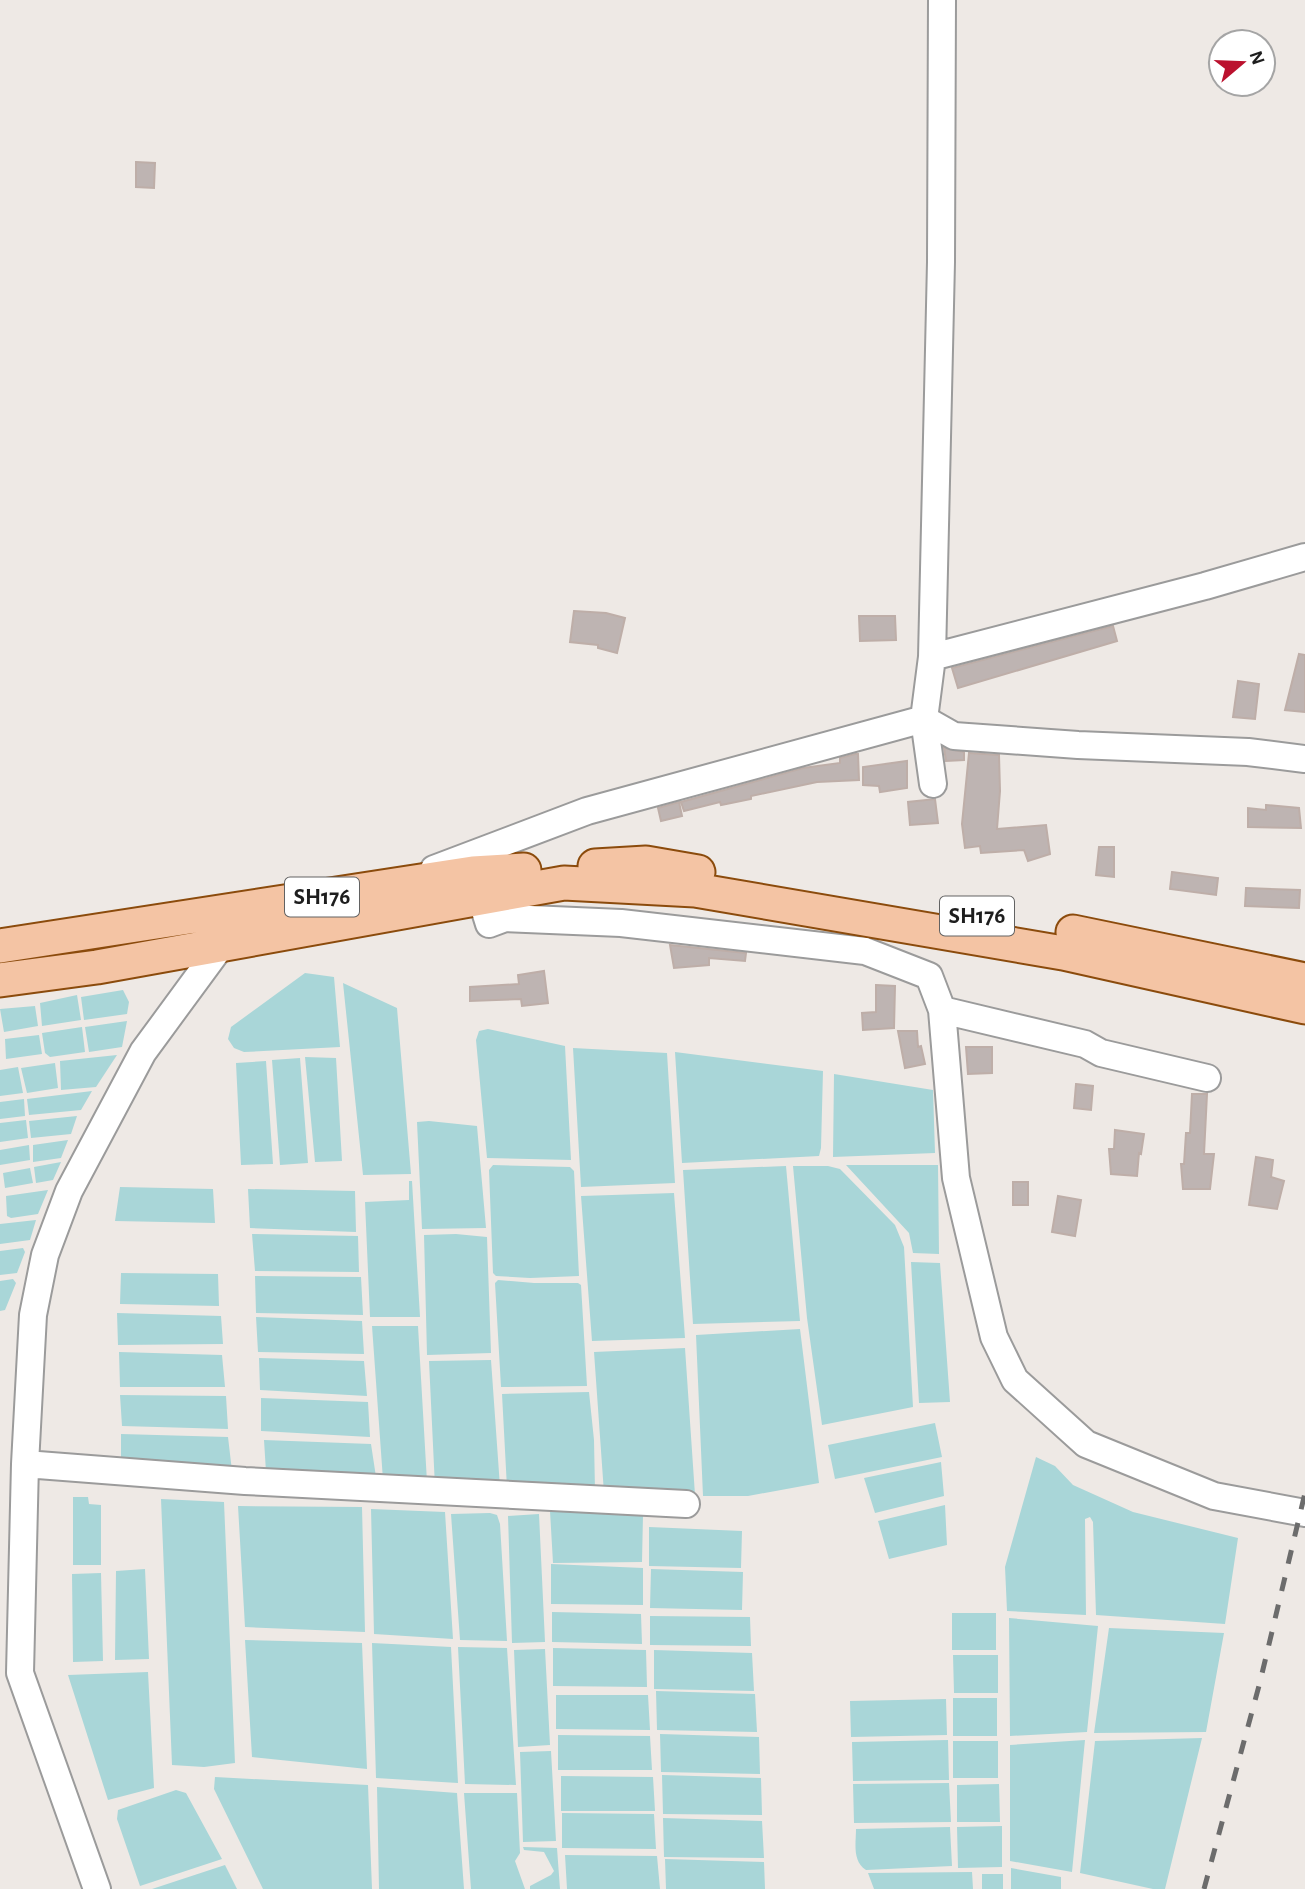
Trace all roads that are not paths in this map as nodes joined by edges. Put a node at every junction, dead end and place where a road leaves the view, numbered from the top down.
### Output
1 (942, 0) edge
2 (1305, 557) edge
3 (932, 657) junction
4 (924, 719) junction
5 (1305, 759) edge
6 (933, 784) dead end
7 (477, 885) junction
8 (387, 888) junction
9 (223, 943) junction
10 (0, 946) edge
11 (1305, 980) edge
12 (0, 981) edge
13 (1305, 1007) edge
14 (942, 1010) junction
15 (1207, 1078) dead end
16 (25, 1464) junction
17 (686, 1504) dead end
18 (1305, 1513) edge
19 (97, 1889) edge

1 - 3 street
2 - 3 street
3 - 4 street
4 - 5 street
4 - 6 street
4 - 8 street
7 - 8 main road, SH176
7 - 9 main road
7 - 11 main road, SH176
7 - 13 main road
7 - 14 street
8 - 10 main road, SH176
9 - 12 main road
9 - 16 street
14 - 15 street
14 - 18 street
16 - 17 street
16 - 19 street

